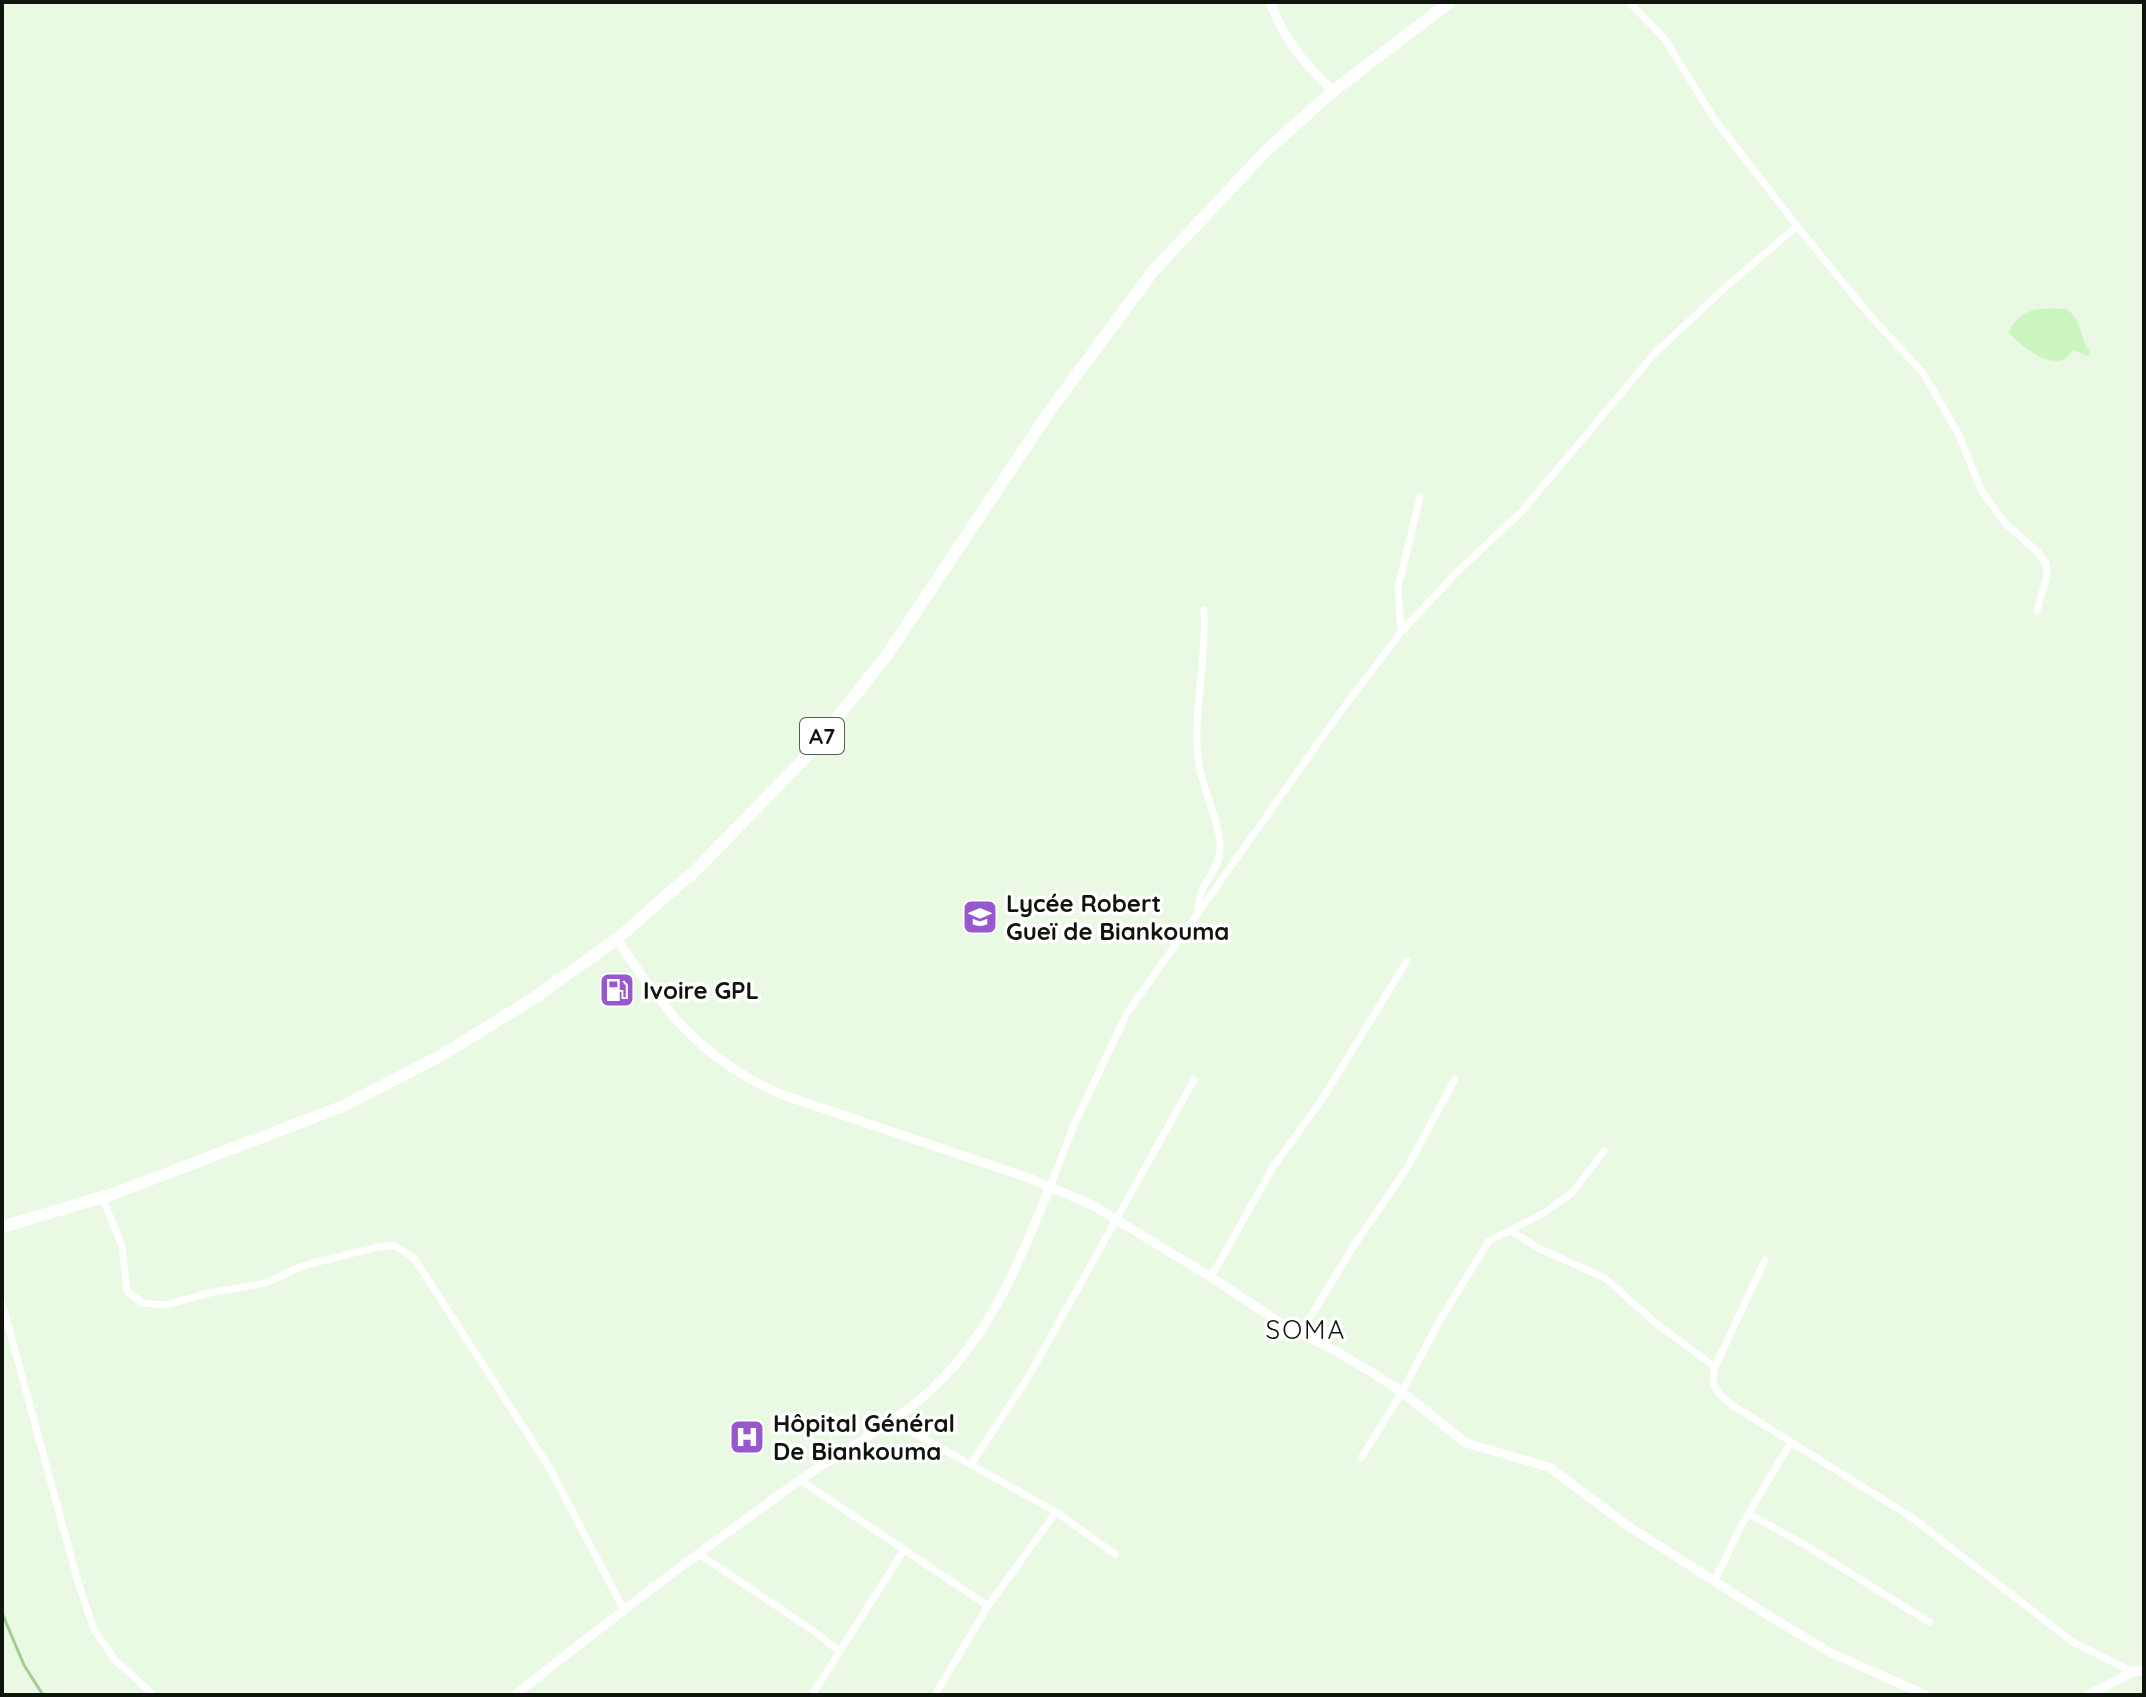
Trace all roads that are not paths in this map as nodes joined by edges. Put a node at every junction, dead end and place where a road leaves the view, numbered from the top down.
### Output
1 (1270, 2) edge
2 (1450, 2) edge
3 (1629, 2) edge
4 (1333, 91) junction
5 (1797, 226) junction
6 (1420, 497) dead end
7 (1204, 610) dead end
8 (2037, 611) dead end
9 (1401, 632) junction
10 (1197, 914) junction
11 (617, 939) junction
12 (1407, 961) dead end
13 (1455, 1079) dead end
14 (1194, 1080) dead end
15 (1604, 1151) dead end
16 (1050, 1187) junction
17 (102, 1197) junction
18 (1115, 1218) junction
19 (2, 1227) edge
20 (1511, 1231) junction
21 (1765, 1260) dead end
22 (1211, 1277) junction
23 (2, 1303) edge
24 (1300, 1334) junction
25 (1715, 1367) junction
26 (1402, 1392) junction
27 (891, 1420) junction
28 (1791, 1442) junction
29 (1361, 1458) dead end
30 (972, 1463) junction
31 (800, 1480) junction
32 (1056, 1512) junction
33 (1749, 1514) junction
34 (904, 1550) junction
35 (699, 1554) junction
36 (1115, 1554) dead end
37 (1714, 1582) junction
38 (988, 1606) junction
39 (624, 1610) junction
40 (1929, 1622) dead end
41 (840, 1652) junction
42 (2144, 1670) edge
43 (2133, 1672) junction
44 (154, 1695) edge
45 (515, 1695) edge
46 (812, 1695) edge
47 (935, 1695) edge
48 (1926, 1695) edge
49 (2088, 1695) edge

1 - 4 street
2 - 4 main road, A7
3 - 5 street
4 - 11 main road, A7
5 - 8 street
5 - 9 street
6 - 9 street
7 - 10 street
9 - 10 street
10 - 16 street
11 - 16 street
11 - 17 main road, A7
12 - 22 street
13 - 24 street
14 - 18 street
15 - 20 street
16 - 18 street
16 - 27 street
17 - 19 main road, A7
17 - 39 street
18 - 22 street
18 - 30 street
20 - 25 street
20 - 26 street
21 - 25 street
22 - 24 street
23 - 44 street
24 - 26 street
25 - 28 street
26 - 29 street
26 - 37 street
27 - 30 street
27 - 31 street
28 - 33 street
28 - 43 street
30 - 32 street
31 - 34 street
31 - 35 street
32 - 36 street
32 - 38 street
33 - 37 street
33 - 40 street
34 - 38 street
34 - 41 street
35 - 39 street
35 - 41 street
37 - 48 street
38 - 47 street
39 - 45 street
41 - 46 street
42 - 43 street
43 - 49 street

